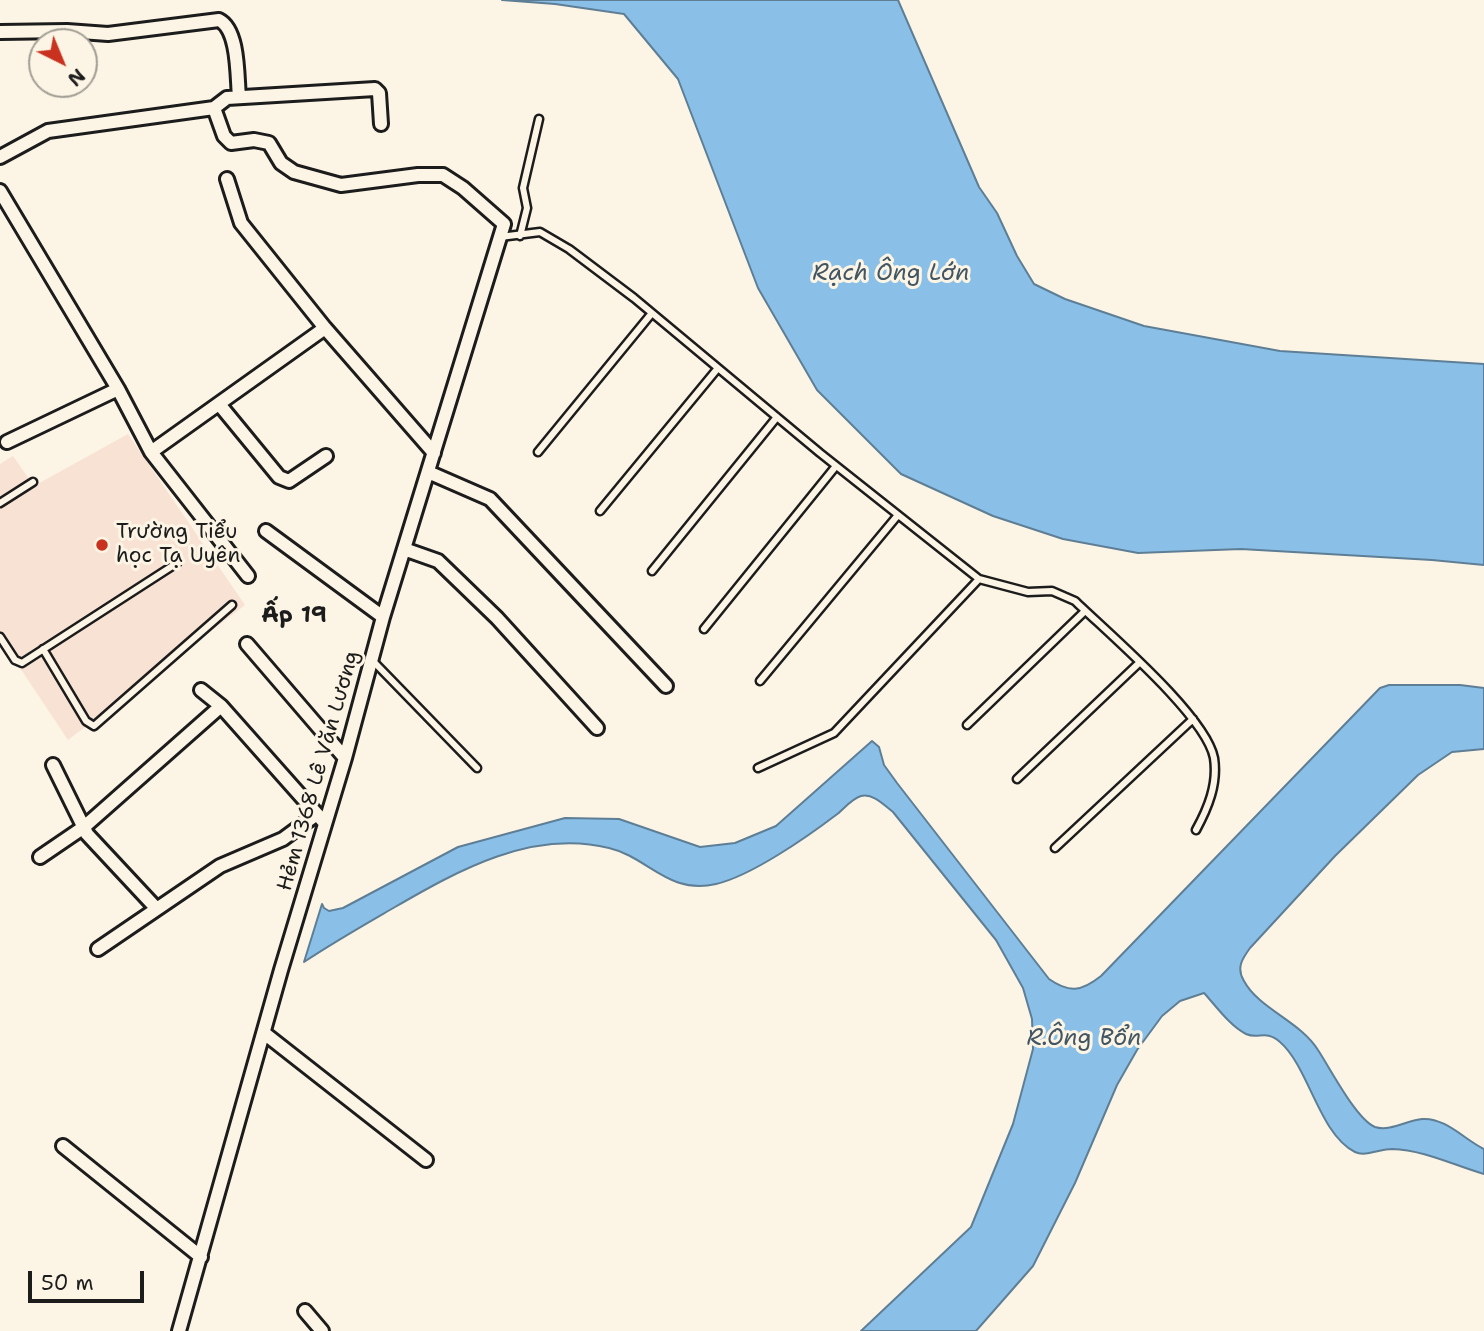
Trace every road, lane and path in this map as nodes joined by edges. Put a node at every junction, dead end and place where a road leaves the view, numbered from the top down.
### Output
1 (0, 32) edge
2 (239, 97) junction
3 (214, 108) junction
4 (539, 120) dead end
5 (381, 124) dead end
6 (0, 158) edge
7 (227, 180) dead end
8 (0, 191) edge
9 (502, 231) junction
10 (520, 236) junction
11 (652, 313) junction
12 (325, 328) junction
13 (718, 368) junction
14 (118, 389) junction
15 (219, 404) junction
16 (776, 417) junction
17 (7, 442) dead end
18 (151, 452) junction
19 (538, 452) dead end
20 (434, 453) junction
21 (326, 456) dead end
22 (836, 466) junction
23 (428, 472) junction
24 (33, 482) dead end
25 (0, 503) edge
26 (600, 511) dead end
27 (898, 515) junction
28 (266, 531) dead end
29 (404, 549) junction
30 (177, 563) dead end
31 (652, 572) dead end
32 (248, 576) dead end
33 (979, 579) junction
34 (232, 605) dead end
35 (1084, 611) junction
36 (383, 617) junction
37 (704, 628) dead end
38 (0, 637) edge
39 (247, 644) dead end
40 (43, 649) junction
41 (372, 660) junction
42 (1139, 663) junction
43 (760, 681) dead end
44 (666, 686) dead end
45 (201, 690) dead end
46 (221, 706) junction
47 (1193, 719) junction
48 (967, 725) dead end
49 (597, 728) dead end
50 (345, 758) junction
51 (53, 765) dead end
52 (477, 768) dead end
53 (758, 768) dead end
54 (1017, 779) dead end
55 (321, 819) junction
56 (84, 827) junction
57 (1196, 830) dead end
58 (1055, 848) dead end
59 (40, 858) dead end
60 (156, 908) junction
61 (98, 949) dead end
62 (264, 1033) junction
63 (63, 1146) dead end
64 (426, 1160) dead end
65 (201, 1257) junction
66 (305, 1311) dead end
67 (179, 1331) edge
68 (322, 1331) edge

1 - 2 street
2 - 3 street
2 - 5 street
3 - 6 street
3 - 9 street
4 - 10 lane
7 - 12 street
8 - 14 street
9 - 10 lane
9 - 20 street, Hẻm 1368 Lê Văn Lương
10 - 11 lane
11 - 13 lane
11 - 19 lane
12 - 15 street
12 - 20 street
13 - 16 lane
13 - 26 lane
14 - 17 street
14 - 18 street
15 - 18 street
15 - 21 street
16 - 22 lane
16 - 31 lane
18 - 32 street
20 - 23 street, Hẻm 1368 Lê Văn Lương
22 - 27 lane
22 - 37 lane
23 - 29 street, Hẻm 1368 Lê Văn Lương
23 - 44 street
24 - 25 lane
27 - 33 lane
27 - 43 lane
28 - 36 street
29 - 36 street, Hẻm 1368 Lê Văn Lương
29 - 49 street
30 - 40 lane
33 - 35 lane
33 - 53 lane
34 - 40 lane
35 - 42 lane
35 - 48 lane
36 - 41 street, Hẻm 1368 Lê Văn Lương
38 - 40 lane
39 - 50 street
41 - 50 street, Hẻm 1368 Lê Văn Lương
41 - 52 lane
42 - 47 lane
42 - 54 lane
45 - 46 street
46 - 55 street
46 - 56 street
47 - 57 lane
47 - 58 lane
50 - 55 street, Hẻm 1368 Lê Văn Lương
51 - 56 street
55 - 60 street
55 - 62 street, Hẻm 1368 Lê Văn Lương
56 - 59 street
56 - 60 street
60 - 61 street
62 - 64 street
62 - 65 street, Hẻm 1368 Lê Văn Lương
63 - 65 street
65 - 67 street, Hẻm 1368 Lê Văn Lương
66 - 68 street

